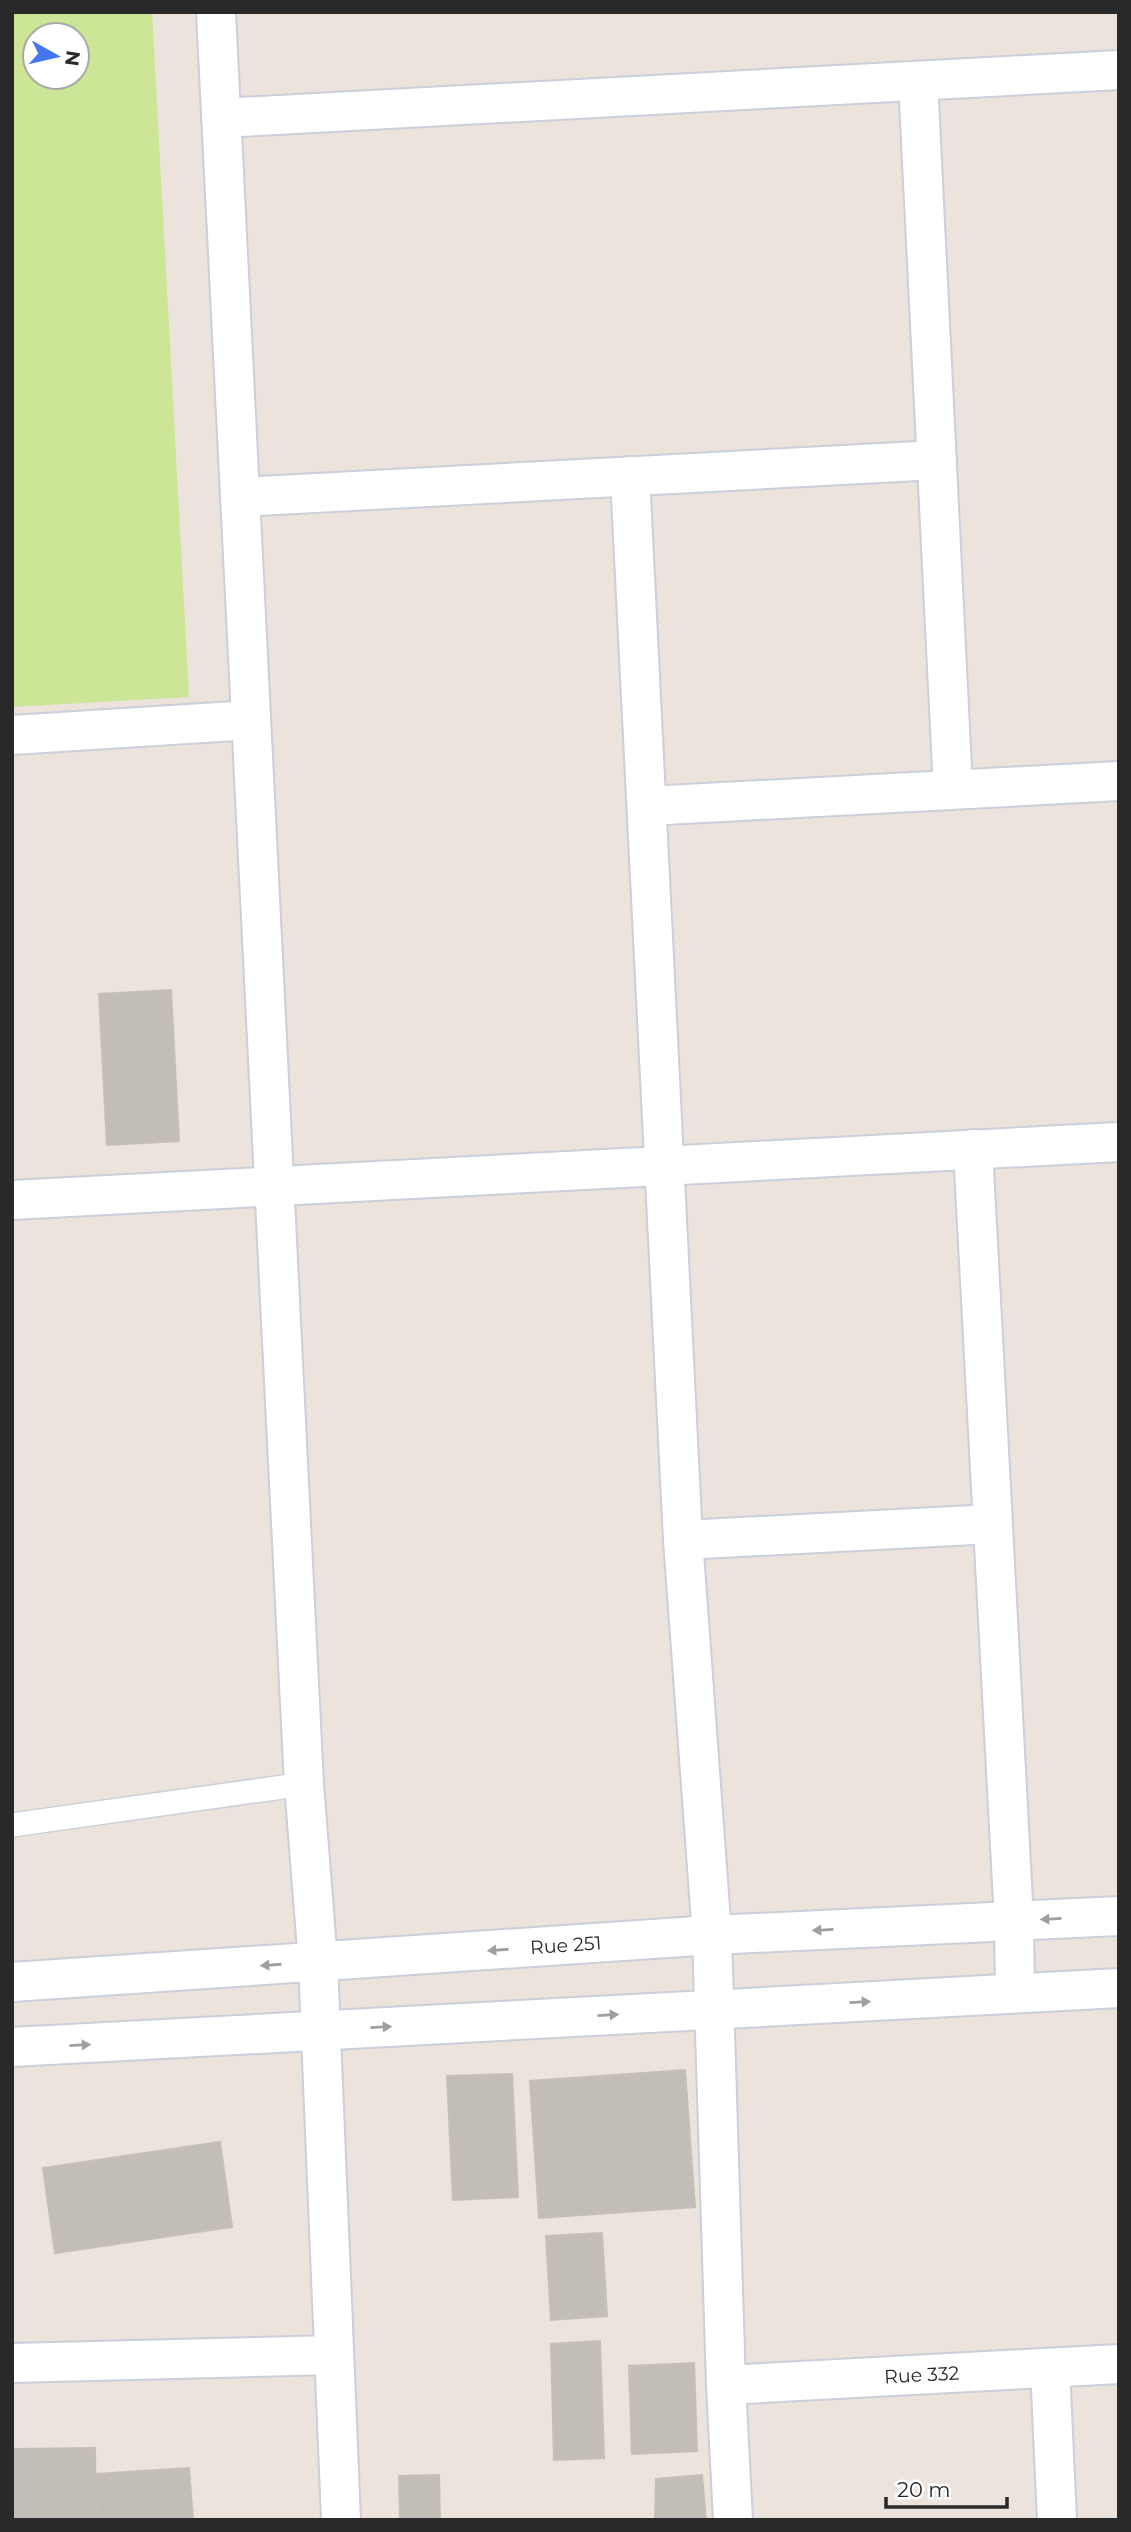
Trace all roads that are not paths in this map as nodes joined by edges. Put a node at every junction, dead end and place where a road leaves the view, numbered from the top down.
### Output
1 (216, 12) edge
2 (1119, 70) edge
3 (918, 81) junction
4 (221, 118) junction
5 (937, 460) junction
6 (630, 477) junction
7 (240, 497) junction
8 (251, 720) junction
9 (12, 735) edge
10 (1119, 781) edge
11 (953, 789) junction
12 (647, 806) junction
13 (1119, 1142) edge
14 (972, 1149) junction
15 (665, 1166) junction
16 (274, 1186) junction
17 (12, 1200) edge
18 (992, 1524) junction
19 (683, 1540) junction
20 (304, 1784) junction
21 (12, 1825) edge
22 (1119, 1916) edge
23 (1014, 1921) junction
24 (712, 1935) junction
25 (318, 1962) junction
26 (12, 1982) edge
27 (1119, 1988) edge
28 (1015, 1993) junction
29 (714, 2010) junction
30 (321, 2031) junction
31 (12, 2047) edge
32 (333, 2355) junction
33 (12, 2363) edge
34 (1119, 2364) edge
35 (1050, 2368) junction
36 (726, 2385) junction
37 (341, 2520) edge
38 (733, 2520) edge
39 (1057, 2520) edge

1 - 4 street
2 - 3 street
3 - 4 street
3 - 5 street
4 - 7 street
5 - 6 street
5 - 11 street
6 - 7 street
6 - 12 street
7 - 8 street
8 - 9 street
8 - 16 street
10 - 11 street
11 - 12 street
12 - 15 street
13 - 14 street
14 - 15 street
14 - 18 street
15 - 16 street
15 - 19 street
16 - 17 street
16 - 20 street
18 - 19 street
18 - 23 street
19 - 24 street
20 - 21 lane
20 - 25 street
22 -> 23 street, Rue 251
23 -> 24 street, Rue 251
23 - 28 street
24 -> 25 street, Rue 251
24 - 29 street
25 -> 26 street, Rue 251
25 - 30 street
27 - 28 street
29 -> 28 street
30 -> 29 street
29 - 36 street
31 -> 30 street
30 - 32 street
32 - 33 street
32 - 37 street
34 - 35 street, Rue 332
35 - 36 street, Rue 332
35 - 39 street
36 - 38 street

